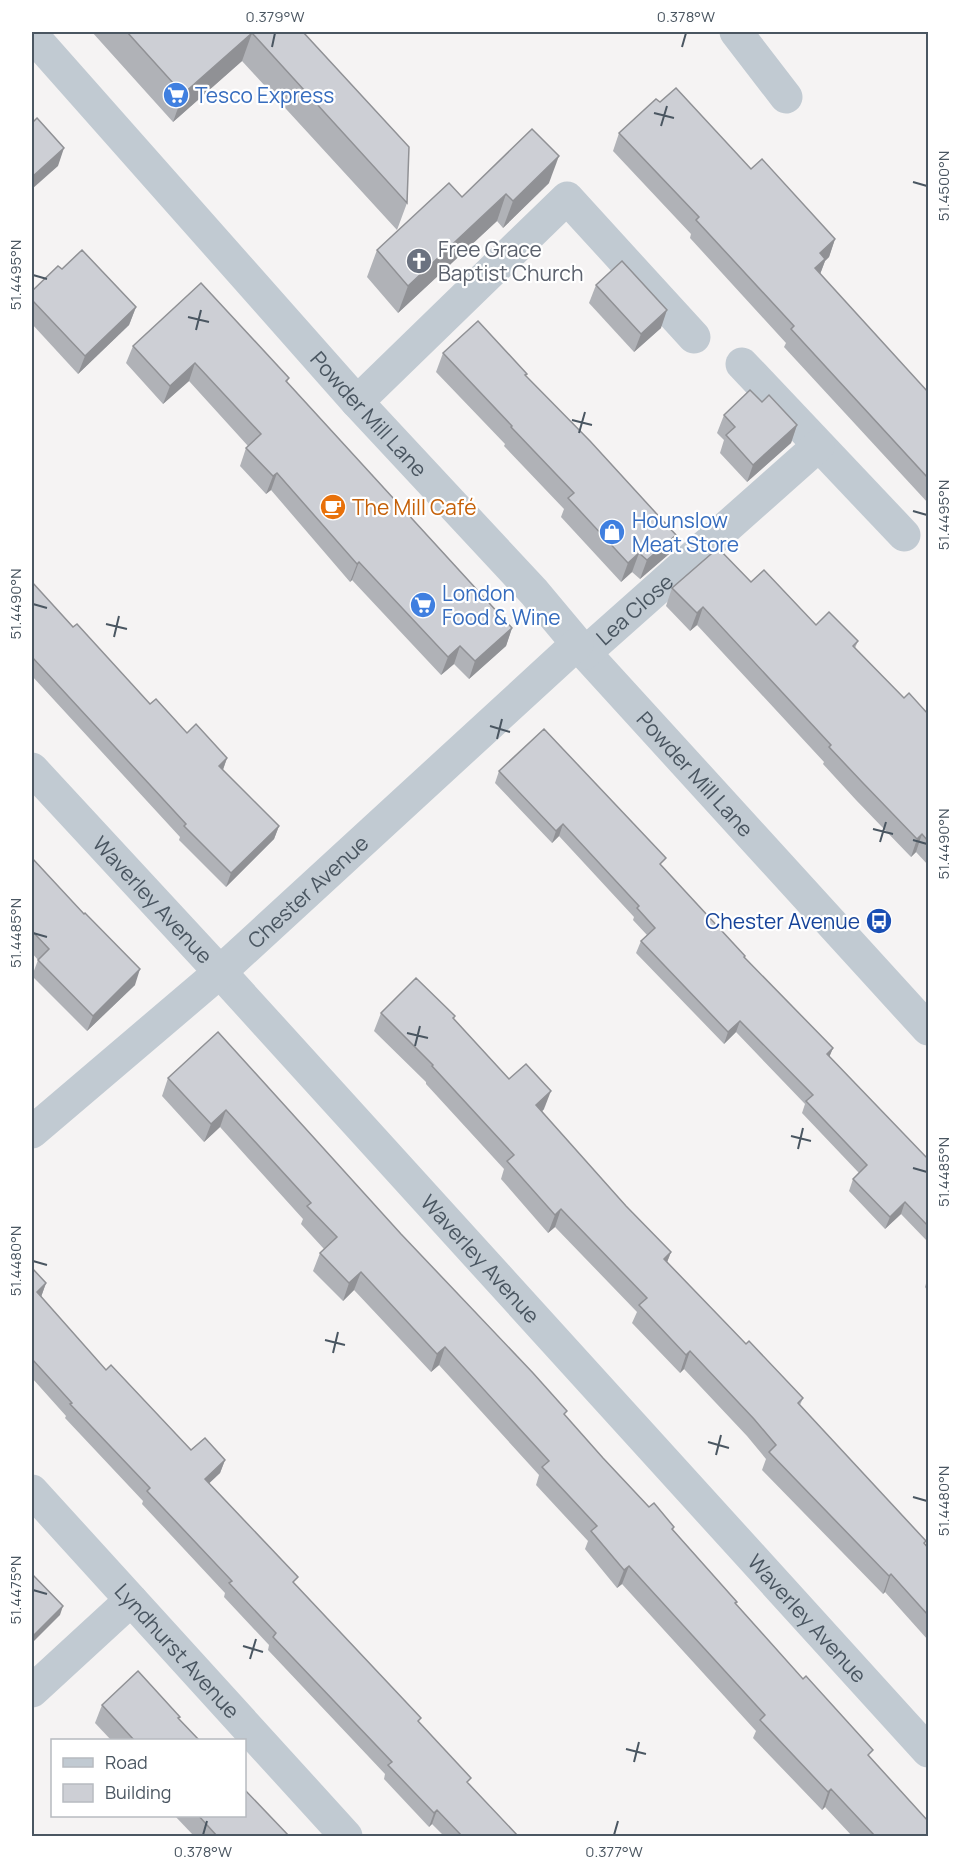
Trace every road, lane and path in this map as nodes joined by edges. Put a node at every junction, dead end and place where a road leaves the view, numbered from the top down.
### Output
1 (736, 32) edge
2 (32, 35) edge
3 (786, 97) dead end
4 (694, 337) dead end
5 (742, 363) dead end
6 (357, 402) junction
7 (818, 446) junction
8 (904, 535) dead end
9 (581, 649) junction
10 (32, 769) edge
11 (220, 972) junction
12 (928, 1029) edge
13 (32, 1132) edge
14 (32, 1491) edge
15 (131, 1600) junction
16 (32, 1691) edge
17 (928, 1750) edge
18 (346, 1836) edge

1 - 3 street
2 - 6 street, Powder Mill Lane
4 - 6 street
5 - 7 street
6 - 9 street, Powder Mill Lane
7 - 8 street
7 - 9 street, Lea Close
9 - 11 street, Chester Avenue
9 - 12 street, Powder Mill Lane
10 - 11 street, Waverley Avenue
11 - 13 street, Chester Avenue
11 - 17 street, Waverley Avenue
14 - 15 street, Lyndhurst Avenue
15 - 16 street
15 - 18 street, Lyndhurst Avenue

